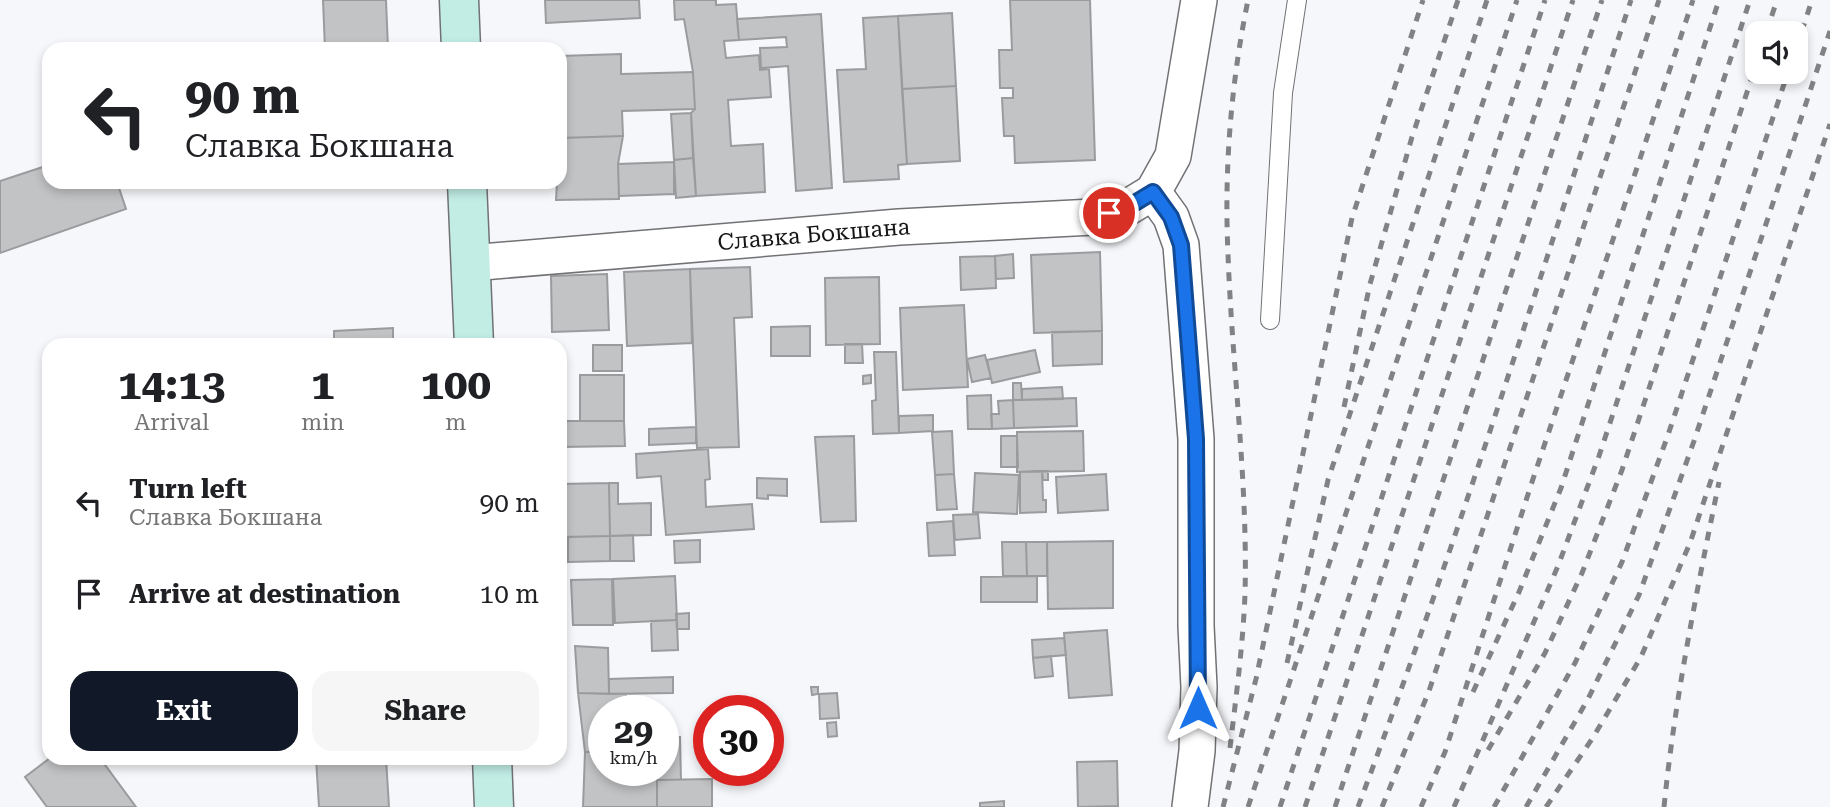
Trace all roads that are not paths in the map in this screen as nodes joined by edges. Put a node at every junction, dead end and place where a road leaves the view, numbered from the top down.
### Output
1 (459, 0) edge
2 (1199, 0) edge
3 (1297, 0) edge
4 (461, 42) edge
5 (467, 189) edge
6 (1153, 192) junction
7 (470, 263) junction
8 (1270, 320) dead end
9 (474, 338) edge
10 (492, 765) edge
11 (494, 807) edge
12 (1190, 807) edge

1 - 4 main road
2 - 6 street
3 - 8 lane
5 - 7 main road
6 - 7 street, Славка Бокшана
6 - 12 street
7 - 9 main road
10 - 11 main road

